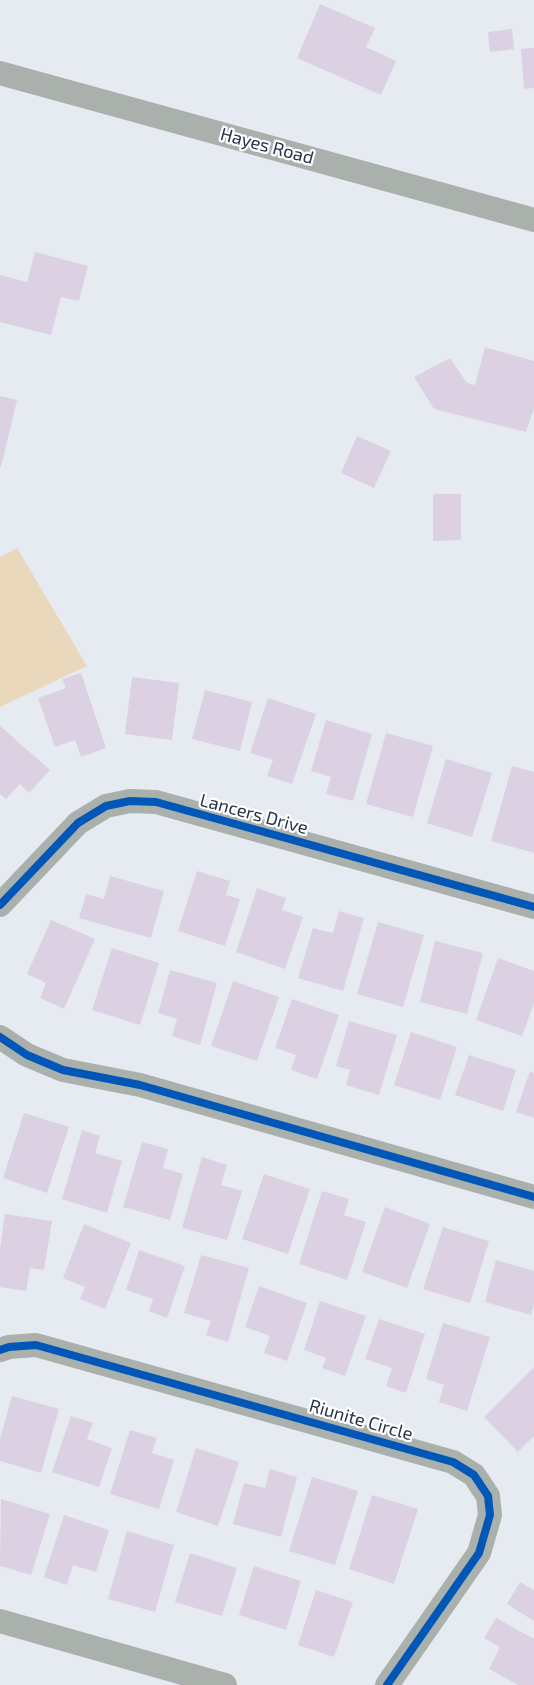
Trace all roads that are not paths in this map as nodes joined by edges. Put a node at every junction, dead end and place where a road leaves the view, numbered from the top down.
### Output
1 (0, 73) edge
2 (534, 220) edge
3 (0, 905) edge
4 (534, 907) edge
5 (0, 1037) edge
6 (534, 1197) edge
7 (0, 1350) edge
8 (0, 1621) edge
9 (225, 1685) edge
10 (387, 1685) edge

1 - 2 street, Hayes Road
3 - 4 street, Lancers Drive
5 - 6 street
7 - 10 street, Riunite Circle
8 - 9 street

